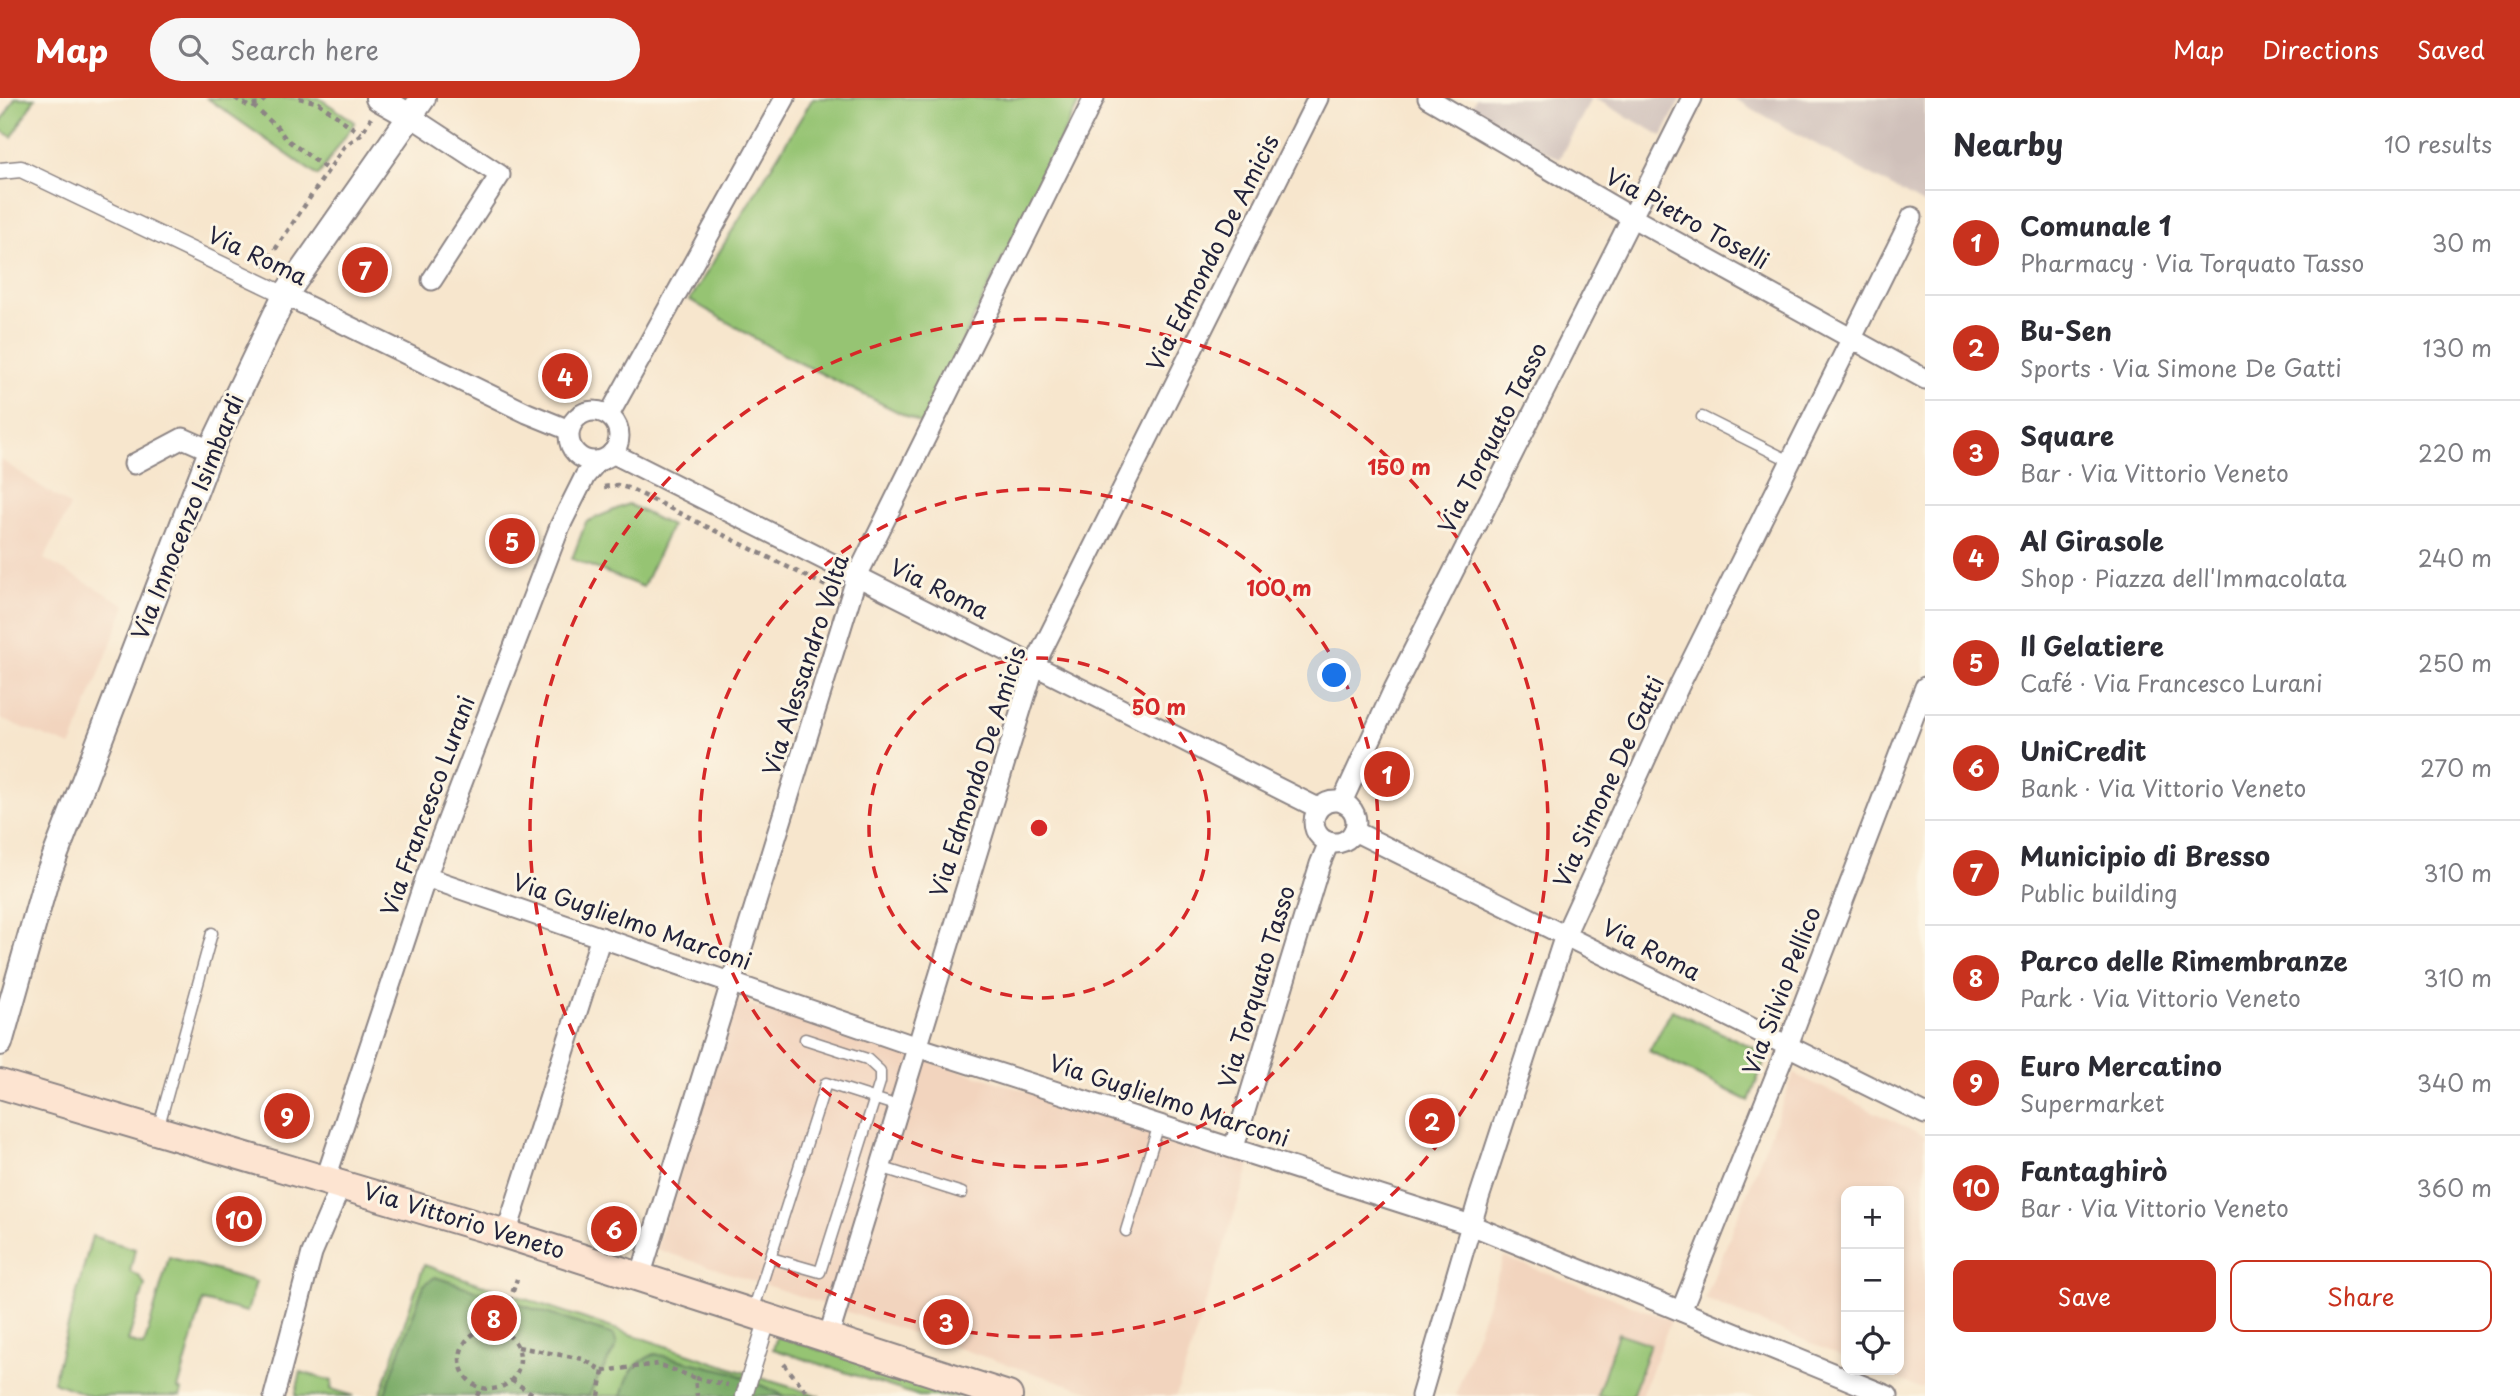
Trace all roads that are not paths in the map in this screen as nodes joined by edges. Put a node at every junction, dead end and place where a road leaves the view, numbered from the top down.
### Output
1 (785, 98) edge
2 (1094, 98) edge
3 (1318, 98) edge
4 (1428, 98) edge
5 (1692, 98) edge
6 (380, 99) edge
7 (416, 107) edge
8 (0, 171) edge
9 (1631, 217) junction
10 (1912, 217) dead end
11 (432, 280) dead end
12 (285, 295) junction
13 (1854, 339) junction
14 (1925, 379) edge
15 (609, 415) junction
16 (1703, 417) dead end
17 (569, 430) junction
18 (210, 450) junction
19 (605, 457) junction
20 (1792, 462) junction
21 (134, 464) dead end
22 (849, 573) junction
23 (1035, 664) junction
24 (1925, 687) edge
25 (1342, 802) junction
26 (1318, 808) junction
27 (1354, 831) junction
28 (1329, 842) junction
29 (426, 877) junction
30 (212, 933) dead end
31 (1565, 935) junction
32 (601, 937) junction
33 (730, 982) junction
34 (4, 1015) edge
35 (805, 1039) dead end
36 (0, 1043) edge
37 (1788, 1045) junction
38 (917, 1047) junction
39 (0, 1084) edge
40 (875, 1099) junction
41 (898, 1106) junction
42 (1925, 1114) edge
43 (1159, 1124) junction
44 (158, 1130) junction
45 (1234, 1147) junction
46 (880, 1167) junction
47 (334, 1181) junction
48 (962, 1193) dead end
49 (1471, 1225) junction
50 (1126, 1231) dead end
51 (506, 1234) junction
52 (771, 1258) junction
53 (640, 1277) junction
54 (1681, 1311) junction
55 (760, 1316) junction
56 (828, 1338) junction
57 (745, 1394) edge
58 (274, 1396) edge
59 (1008, 1396) edge
60 (1421, 1396) edge
61 (1888, 1396) edge

1 - 15 street
2 - 22 street, Via Alessandro Volta
3 - 23 street, Via Edmondo De Amicis
4 - 9 street, Via Pietro Toselli
5 - 9 street, Via Torquato Tasso
6 - 7 street
7 - 11 street
7 - 12 street, Via Innocenzo Isimbardi
8 - 12 street, Via Roma
9 - 13 street, Via Pietro Toselli
9 - 25 street, Via Torquato Tasso
10 - 13 street, Via Simone De Gatti
12 - 17 street, Via Roma
12 - 18 street, Via Innocenzo Isimbardi
13 - 14 street, Via Pietro Toselli
13 - 20 street, Via Simone De Gatti
15 - 17 street
15 - 19 street
16 - 20 lane
17 - 19 street
18 - 21 street
18 - 34 street, Via Innocenzo Isimbardi
19 - 22 street, Via Roma
19 - 29 street, Via Francesco Lurani
20 - 31 street, Via Simone De Gatti
22 - 23 street, Via Roma
22 - 33 street, Via Alessandro Volta
23 - 26 street, Via Roma
23 - 38 street, Via Edmondo De Amicis
24 - 37 street, Via Silvio Pellico
25 - 26 street
25 - 27 street
26 - 28 street
27 - 28 street
27 - 31 street, Via Roma
28 - 45 street, Via Torquato Tasso
29 - 32 street, Via Guglielmo Marconi
29 - 47 street, Via Francesco Lurani
30 - 44 lane
31 - 37 street, Via Roma
31 - 49 street, Via Simone De Gatti
32 - 33 street, Via Guglielmo Marconi
32 - 51 street
33 - 38 street, Via Guglielmo Marconi
33 - 53 street, Via Alessandro Volta
34 - 36 street, Via Innocenzo Isimbardi
35 - 40 lane
37 - 42 street, Via Roma
37 - 54 street, Via Silvio Pellico
38 - 41 street, Via Edmondo De Amicis
38 - 43 street, Via Guglielmo Marconi
39 - 44 main road, Via Vittorio Veneto
40 - 41 lane
40 - 52 lane
40 - 52 lane
41 - 46 street, Via Edmondo De Amicis
43 - 45 street, Via Guglielmo Marconi
43 - 50 lane
44 - 47 main road, Via Vittorio Veneto
45 - 49 street, Via Guglielmo Marconi
46 - 48 lane
46 - 56 street, Via Edmondo De Amicis
47 - 51 main road, Via Vittorio Veneto
47 - 58 street, Via Francesco Lurani
49 - 54 street, Via Guglielmo Marconi
49 - 60 street, Via Simone De Gatti
51 - 53 main road, Via Vittorio Veneto
52 - 55 lane
53 - 55 main road, Via Vittorio Veneto
54 - 61 street, Via Guglielmo Marconi
55 - 56 main road, Via Vittorio Veneto
55 - 57 street
56 - 59 main road, Via Vittorio Veneto

